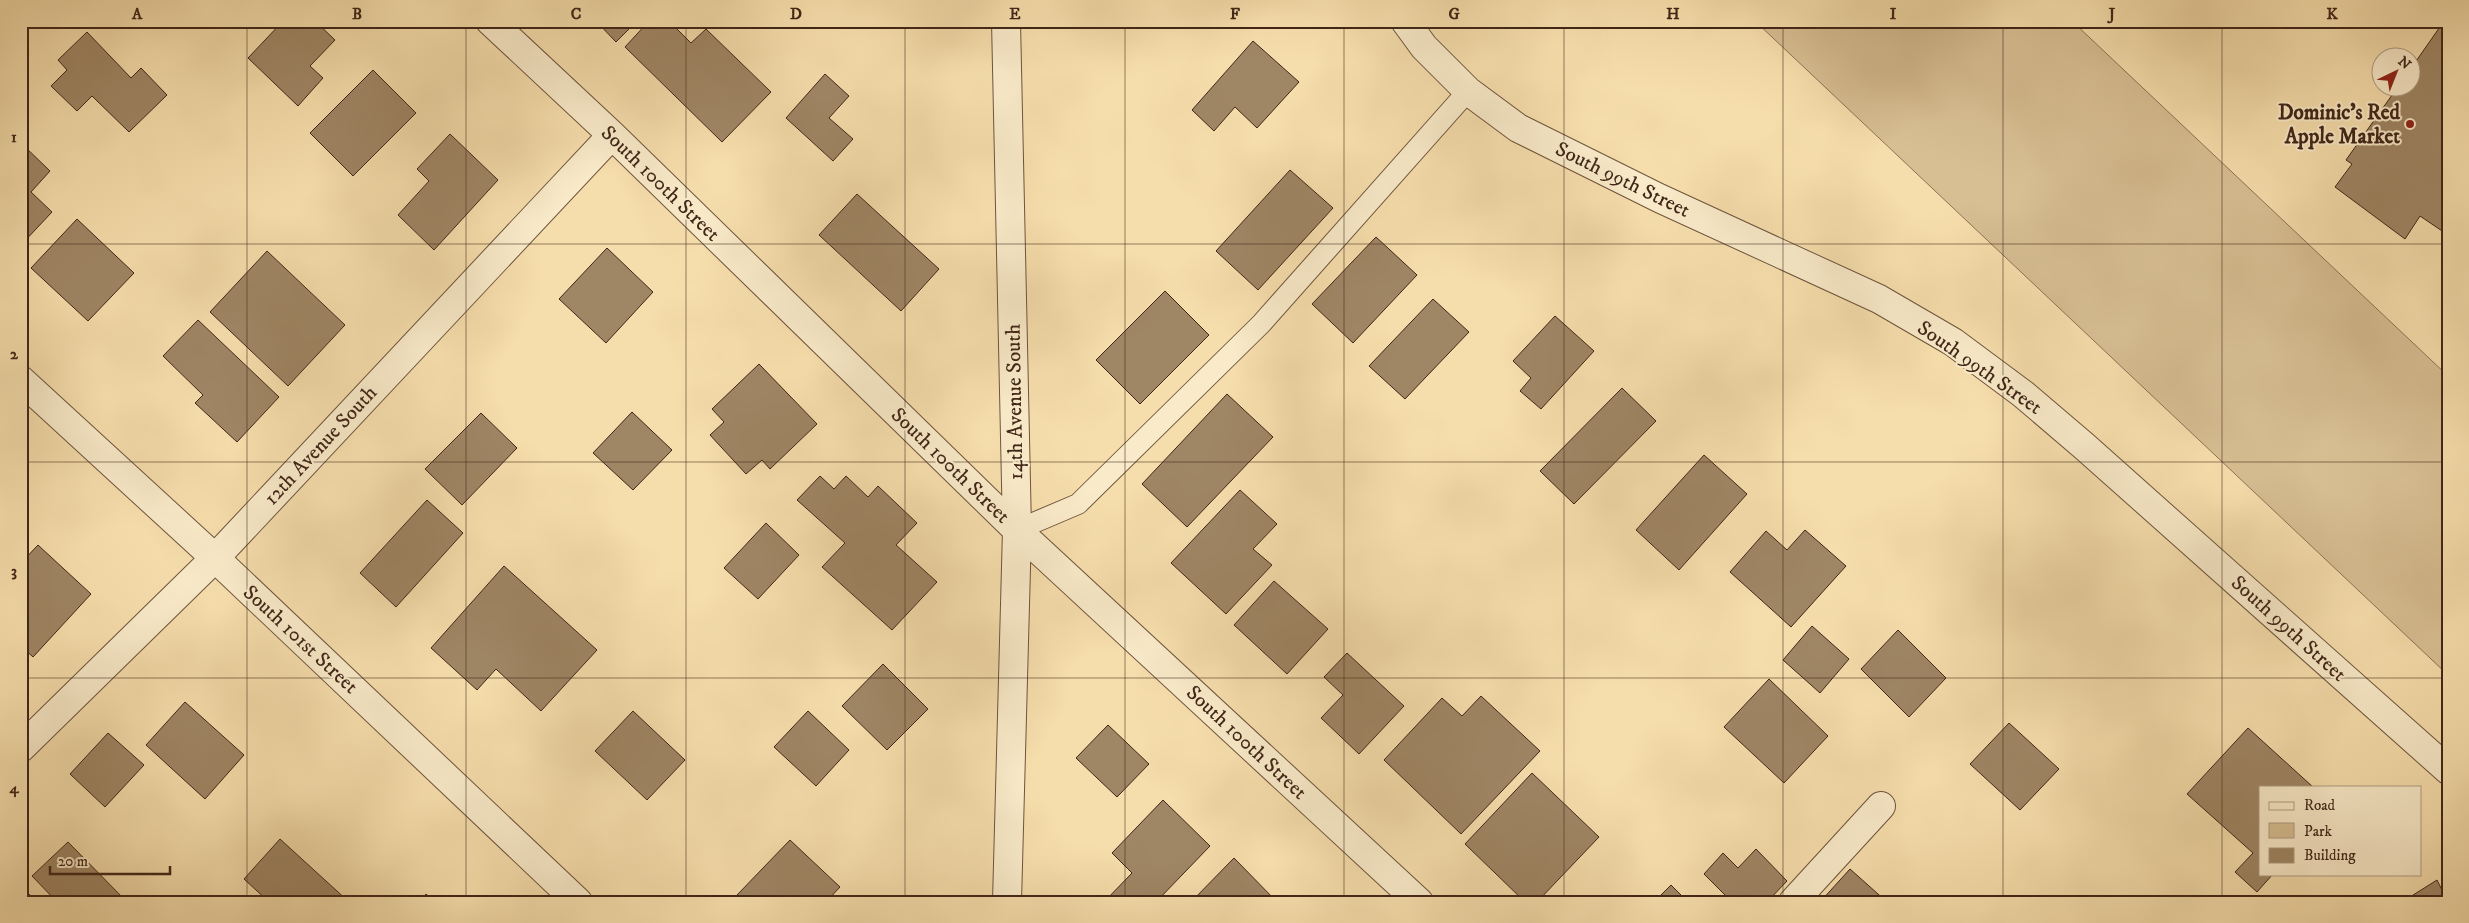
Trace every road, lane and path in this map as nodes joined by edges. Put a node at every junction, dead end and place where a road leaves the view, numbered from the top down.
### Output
1 (490, 21) edge
2 (1006, 21) edge
3 (1405, 21) edge
4 (1468, 91) junction
5 (612, 135) junction
6 (21, 380) edge
7 (1017, 530) junction
8 (215, 558) junction
9 (21, 748) edge
10 (2448, 770) edge
11 (1881, 806) dead end
12 (578, 902) edge
13 (1007, 902) edge
14 (1419, 902) edge
15 (1792, 902) edge

1 - 5 street, South 100th Street
2 - 7 street, 14th Avenue South
3 - 4 street, South 99th Street
4 - 7 lane
4 - 10 street, South 99th Street
5 - 7 street, South 100th Street
5 - 8 street, 12th Avenue South
6 - 8 street, South 101st Street
7 - 13 street, 14th Avenue South
7 - 14 street, South 100th Street
8 - 9 street, 12th Avenue South
8 - 12 street, South 101st Street
11 - 15 street

